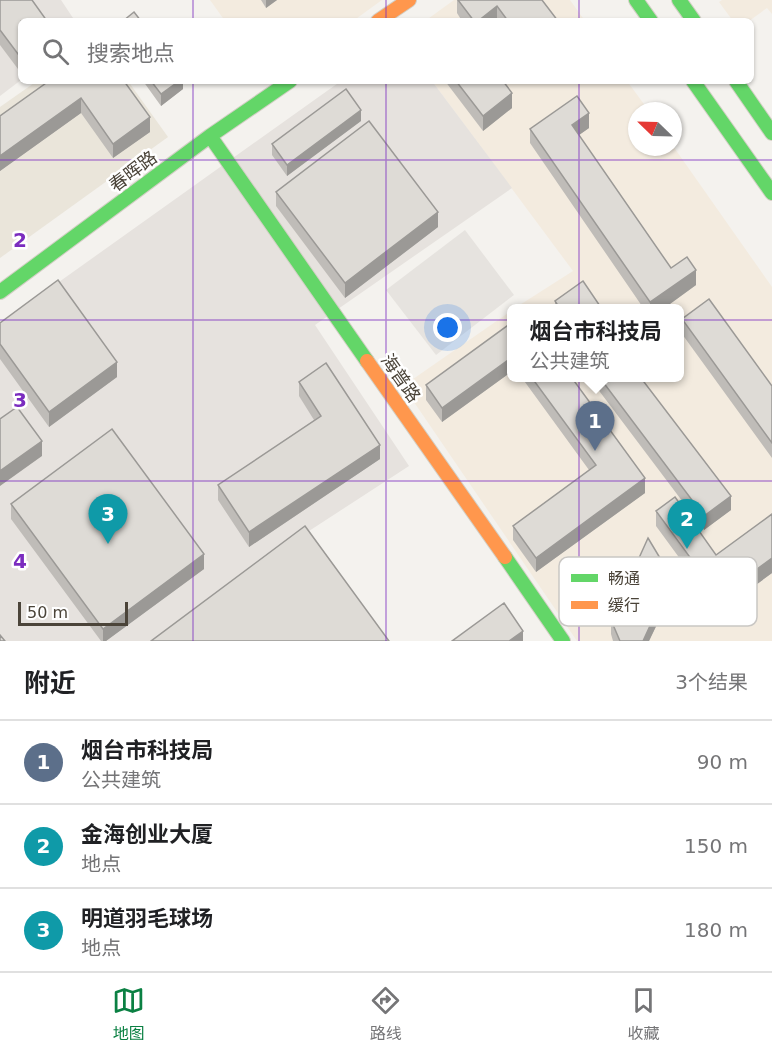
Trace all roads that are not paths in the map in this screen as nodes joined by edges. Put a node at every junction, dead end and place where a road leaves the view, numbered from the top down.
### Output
1 (409, 0) edge
2 (636, 0) edge
3 (679, 0) edge
4 (382, 18) edge
5 (649, 18) edge
6 (691, 18) edge
7 (286, 84) edge
8 (695, 84) edge
9 (738, 84) edge
10 (772, 133) edge
11 (210, 136) junction
12 (772, 193) edge
13 (0, 292) edge
14 (563, 641) edge

1 - 4 street
2 - 5 street
3 - 6 street
7 - 11 street, 春晖路
8 - 12 street
9 - 10 street
11 - 13 street, 春晖路
11 - 14 street, 海普路

